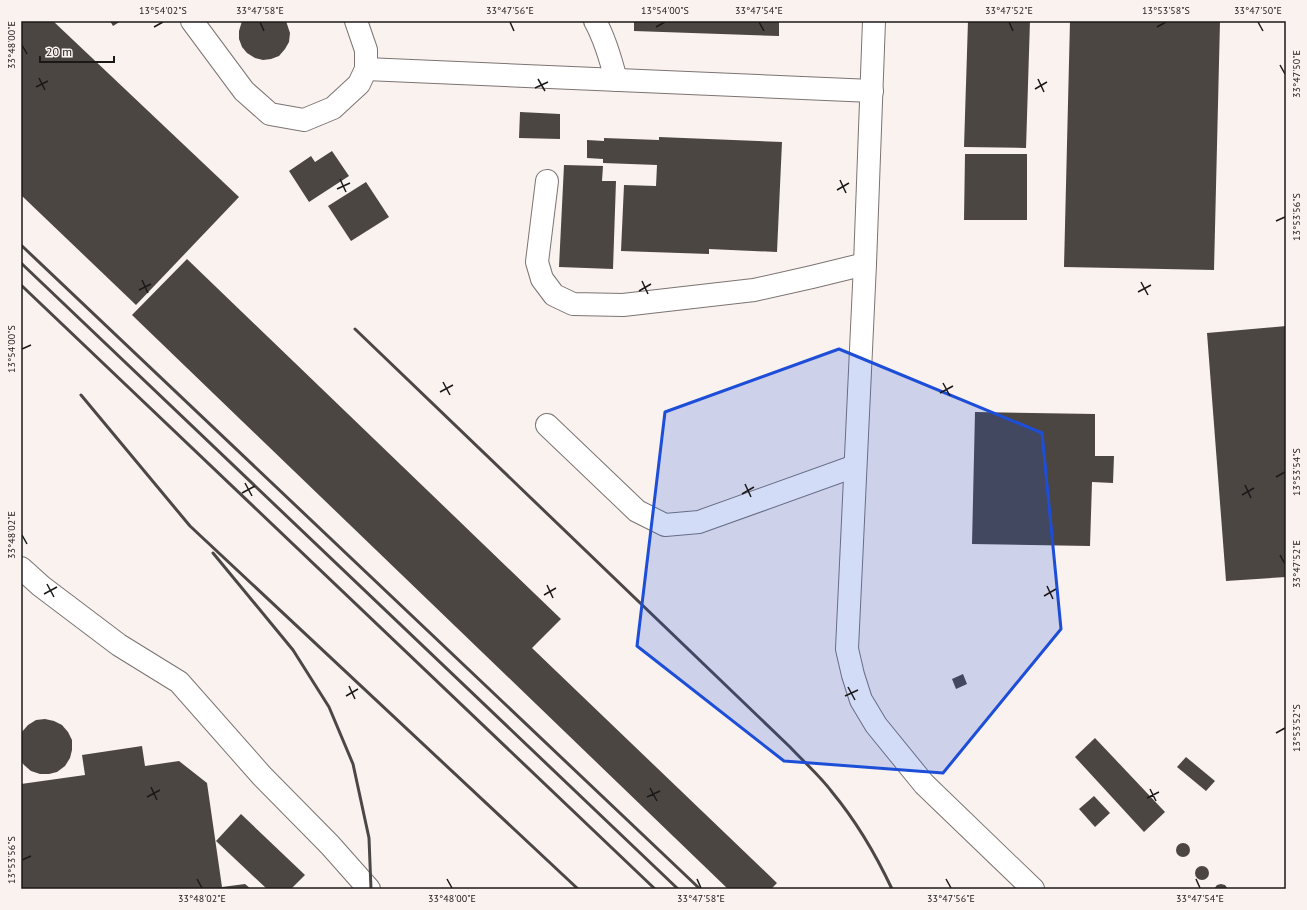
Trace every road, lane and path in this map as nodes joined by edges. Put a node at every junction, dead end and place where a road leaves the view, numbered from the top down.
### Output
1 (192, 21) edge
2 (356, 21) edge
3 (595, 21) edge
4 (874, 21) edge
5 (366, 69) junction
6 (616, 80) junction
7 (872, 91) junction
8 (547, 181) dead end
9 (865, 264) junction
10 (547, 425) dead end
11 (855, 466) junction
12 (21, 568) edge
13 (369, 889) edge
14 (1033, 889) edge

1 - 5 street
2 - 5 street
3 - 6 street
4 - 7 street
5 - 6 street
6 - 7 street
7 - 9 street
8 - 9 street
9 - 11 street
10 - 11 street
11 - 14 street
12 - 13 street

